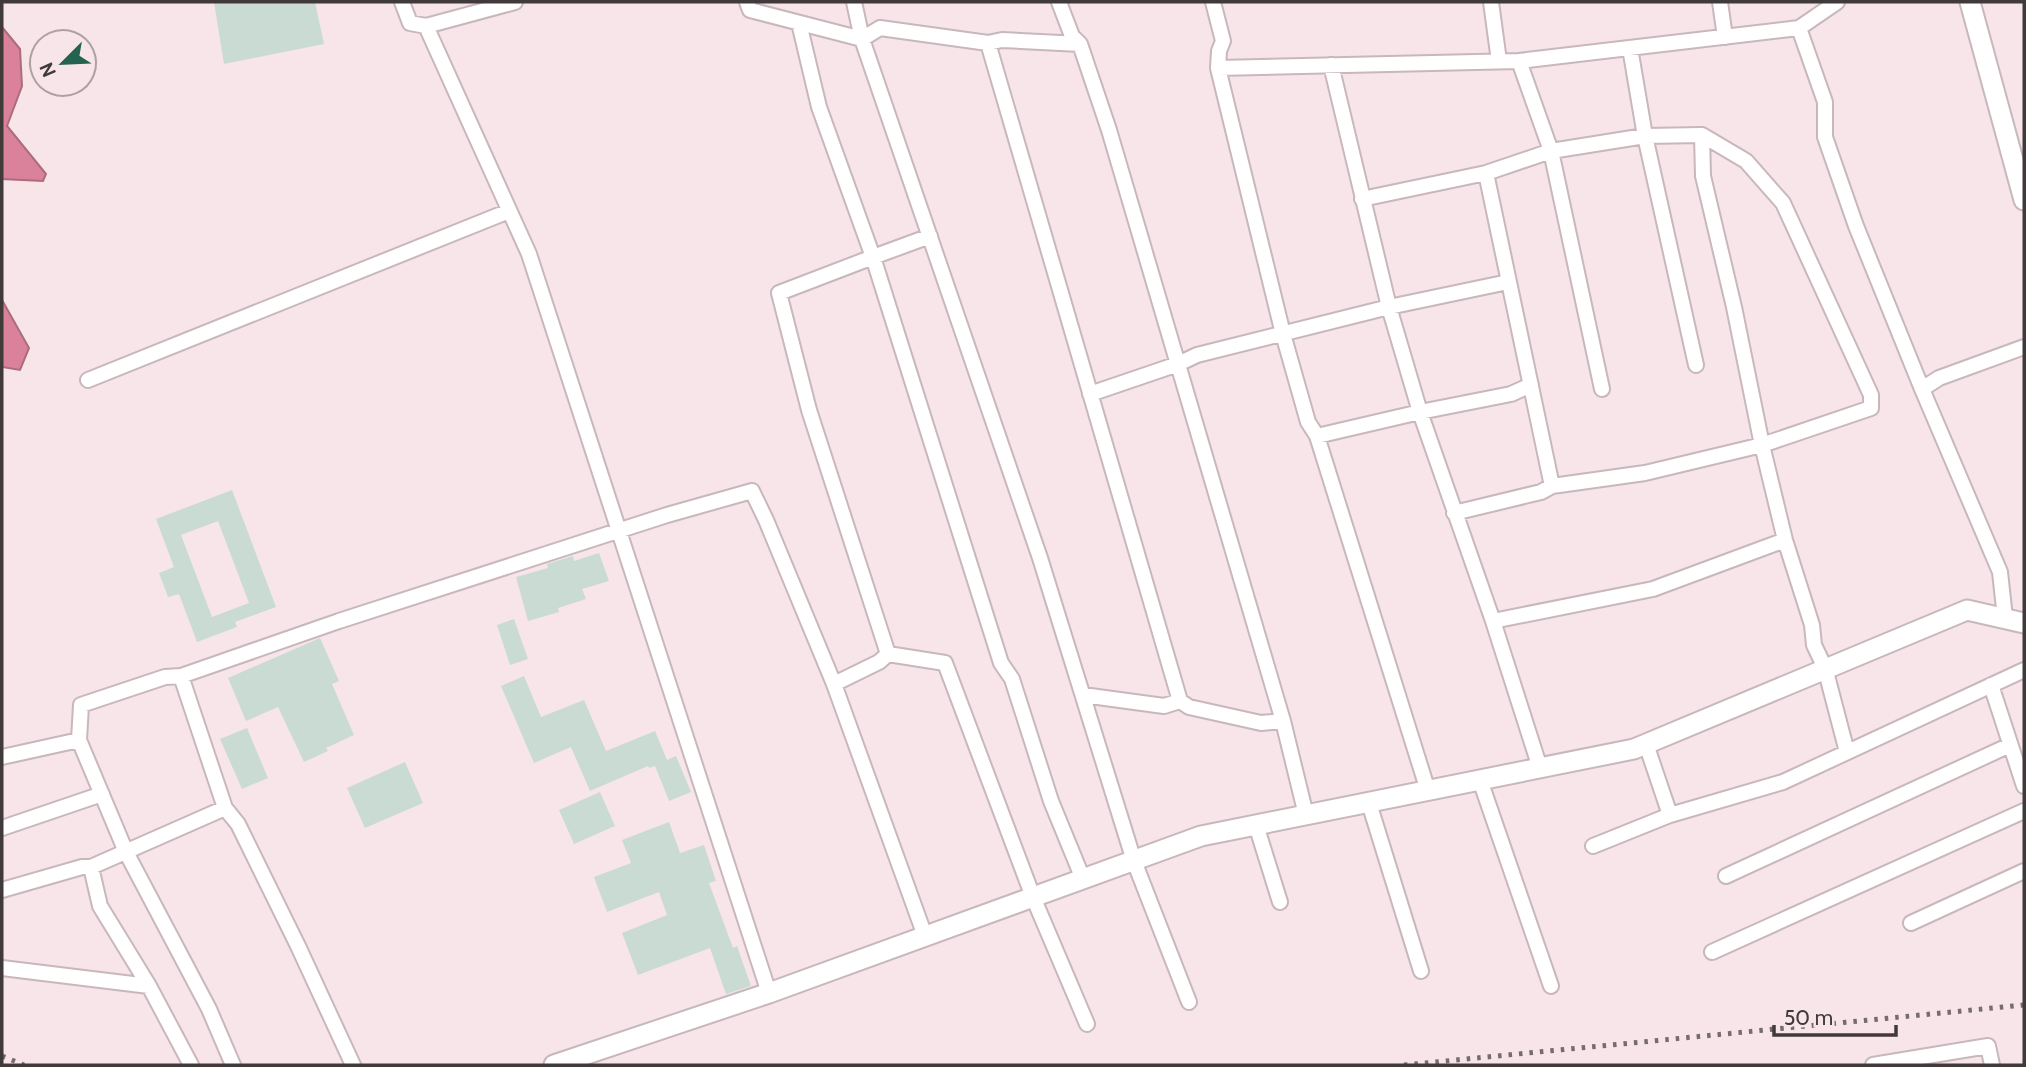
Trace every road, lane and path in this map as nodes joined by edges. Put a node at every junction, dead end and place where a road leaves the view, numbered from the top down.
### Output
1 (402, 2) edge
2 (515, 2) edge
3 (747, 2) edge
4 (854, 2) edge
5 (1059, 2) edge
6 (1213, 2) edge
7 (1492, 2) edge
8 (1720, 2) edge
9 (1837, 2) edge
10 (1970, 2) edge
11 (799, 23) junction
12 (426, 26) junction
13 (1799, 28) junction
14 (1725, 37) junction
15 (862, 39) junction
16 (988, 43) junction
17 (1080, 44) junction
18 (1630, 48) junction
19 (1499, 61) junction
20 (1519, 61) junction
21 (1331, 65) junction
22 (1218, 68) junction
23 (1702, 135) junction
24 (1645, 136) junction
25 (1551, 152) junction
26 (1486, 173) junction
27 (1362, 199) junction
28 (2024, 200) edge
29 (509, 211) junction
30 (930, 236) junction
31 (873, 257) junction
32 (1508, 282) junction
33 (1389, 307) junction
34 (1283, 334) junction
35 (2024, 347) edge
36 (1178, 364) junction
37 (1696, 365) dead end
38 (88, 380) dead end
39 (1531, 386) junction
40 (1602, 389) dead end
41 (1922, 389) junction
42 (1090, 394) junction
43 (1420, 412) junction
44 (1317, 436) junction
45 (1762, 445) junction
46 (1552, 486) junction
47 (1454, 513) junction
48 (619, 531) junction
49 (1785, 540) junction
50 (2005, 618) junction
51 (1493, 621) junction
52 (2024, 623) edge
53 (888, 654) junction
54 (1825, 668) junction
55 (2024, 670) edge
56 (181, 677) junction
57 (834, 684) junction
58 (1991, 685) junction
59 (1083, 695) junction
60 (1180, 701) junction
61 (1283, 721) junction
62 (79, 740) junction
63 (1646, 744) junction
64 (2010, 744) junction
65 (1847, 752) junction
66 (2, 757) edge
67 (1540, 768) junction
68 (1480, 780) junction
69 (2024, 786) edge
70 (1429, 791) junction
71 (102, 794) junction
72 (1368, 803) junction
73 (225, 808) junction
74 (2024, 811) edge
75 (1306, 815) junction
76 (1670, 815) junction
77 (1256, 825) junction
78 (2, 828) edge
79 (1593, 846) dead end
80 (126, 852) junction
81 (1134, 861) junction
82 (91, 867) junction
83 (2024, 871) edge
84 (1726, 876) dead end
85 (1083, 879) junction
86 (2, 890) edge
87 (1033, 897) junction
88 (1280, 902) dead end
89 (1910, 923) dead end
90 (925, 936) junction
91 (1712, 952) dead end
92 (2, 968) edge
93 (1421, 971) dead end
94 (149, 986) junction
95 (1551, 986) dead end
96 (769, 993) junction
97 (1189, 1002) dead end
98 (1087, 1024) dead end
99 (191, 1065) edge
100 (233, 1065) edge
101 (353, 1065) edge
102 (554, 1065) edge
103 (1873, 1065) edge
104 (1992, 1065) edge

1 - 12 street
2 - 12 street
3 - 11 street
4 - 15 street
5 - 17 street
6 - 22 street
7 - 19 street
8 - 14 street
9 - 13 street
10 - 28 street
11 - 15 street
11 - 31 street
12 - 29 street
13 - 14 street
13 - 41 street
14 - 18 street
15 - 16 street
15 - 30 street
16 - 17 street
16 - 42 street
17 - 36 street
18 - 20 street
18 - 24 street
19 - 20 street
19 - 21 street
20 - 25 street
21 - 22 street
21 - 27 street
22 - 34 street
23 - 24 street
23 - 45 street
23 - 45 street
24 - 25 street
24 - 37 street
25 - 26 street
25 - 40 street
26 - 27 street
26 - 32 street
27 - 33 street
29 - 38 street
29 - 48 street
30 - 31 street
30 - 59 street
31 - 53 street
31 - 85 street
32 - 33 street
32 - 39 street
33 - 34 street
33 - 43 street
34 - 36 street
34 - 44 street
35 - 41 street
36 - 42 street
36 - 61 street
39 - 43 street
39 - 46 street
41 - 50 street
42 - 60 street
43 - 44 street
43 - 47 street
44 - 70 street
45 - 46 street
45 - 49 street
46 - 47 street
47 - 51 street
48 - 56 street
48 - 57 street
48 - 96 street
49 - 51 street
49 - 54 street
50 - 52 street
50 - 54 street
51 - 67 street
53 - 57 street
53 - 87 street
54 - 63 street
54 - 65 street
55 - 58 street
56 - 62 street
56 - 73 street
57 - 90 street
58 - 64 street
58 - 65 street
59 - 60 street
59 - 81 street
60 - 61 street
61 - 75 street
62 - 66 street
62 - 71 street
63 - 67 street
63 - 76 street
64 - 69 street
64 - 84 street
65 - 76 street
67 - 68 street
68 - 70 street
68 - 95 street
70 - 72 street
71 - 78 street
71 - 80 street
72 - 75 street
72 - 93 street
73 - 80 street
73 - 101 street
74 - 91 street
75 - 77 street
76 - 79 street
77 - 81 street
77 - 88 street
80 - 82 street
80 - 100 street
81 - 85 street
81 - 97 street
82 - 86 street
82 - 94 street
83 - 89 street
85 - 87 street
87 - 90 street
87 - 98 street
90 - 96 street
92 - 94 street
94 - 99 street
96 - 102 street
103 - 104 street

